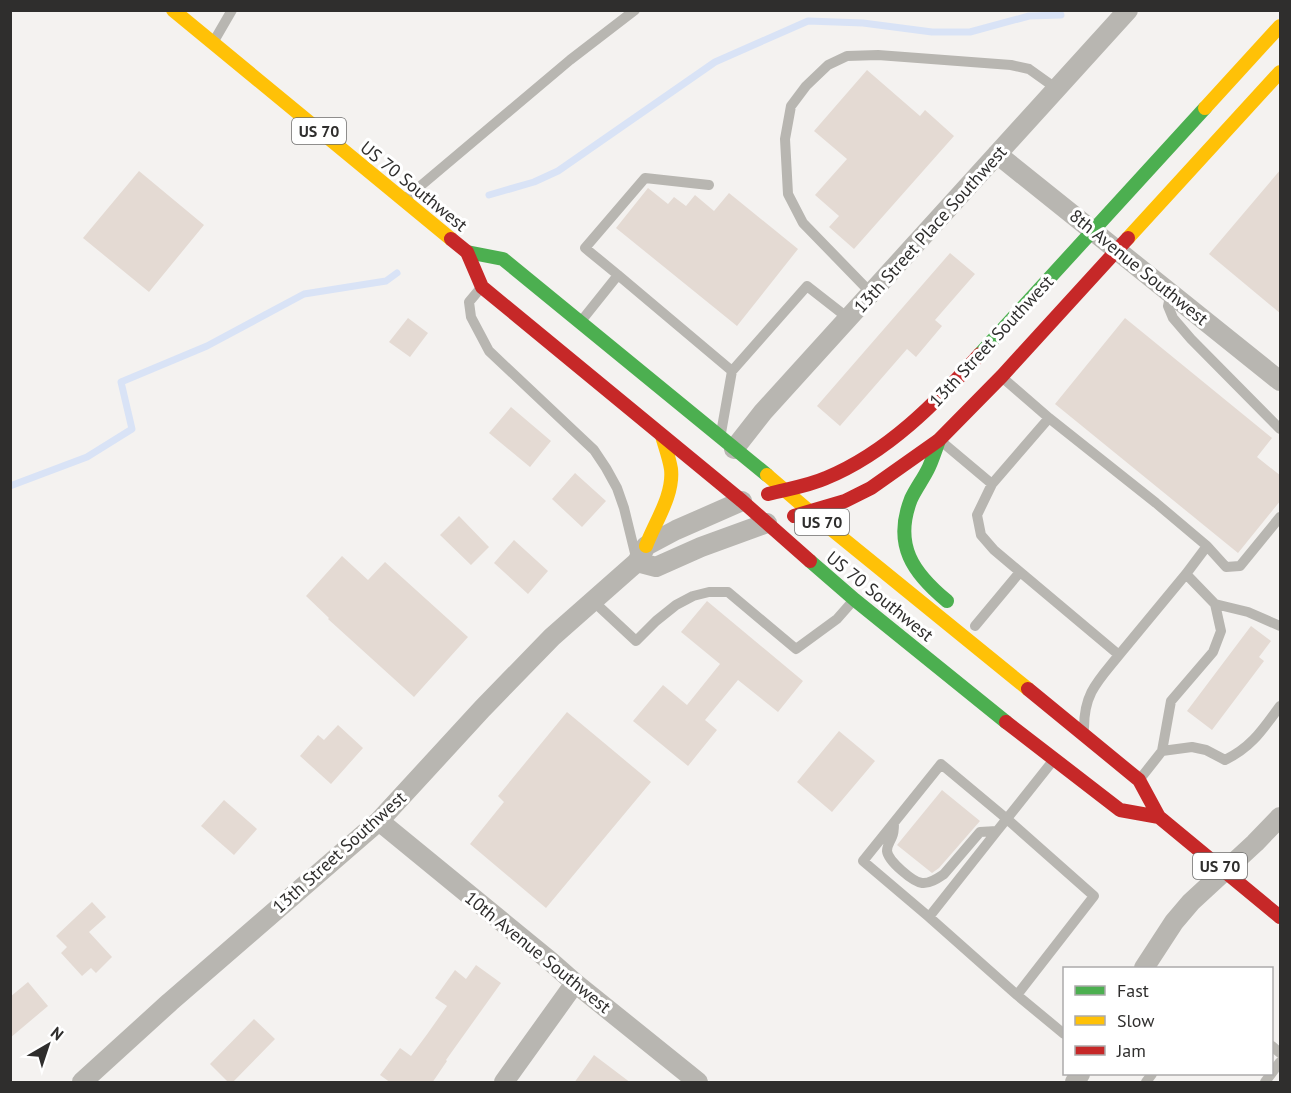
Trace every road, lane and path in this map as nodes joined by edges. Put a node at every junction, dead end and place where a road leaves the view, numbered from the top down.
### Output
1 (172, 10) edge
2 (232, 10) edge
3 (634, 10) edge
4 (1128, 10) edge
5 (1281, 26) edge
6 (213, 44) junction
7 (1281, 72) edge
8 (1057, 88) junction
9 (998, 154) junction
10 (709, 185) dead end
11 (404, 200) junction
12 (1093, 230) junction
13 (1118, 250) junction
14 (466, 252) junction
15 (618, 275) junction
16 (482, 287) junction
17 (1171, 292) junction
18 (871, 293) junction
19 (848, 318) junction
20 (580, 322) junction
21 (732, 371) junction
22 (1002, 376) junction
23 (1281, 381) edge
24 (1049, 418) junction
25 (1281, 429) edge
26 (662, 436) junction
27 (939, 440) junction
28 (727, 443) junction
29 (992, 483) junction
30 (784, 489) junction
31 (742, 501) junction
32 (808, 512) junction
33 (1281, 517) edge
34 (767, 524) junction
35 (1207, 546) junction
36 (642, 554) junction
37 (1020, 572) junction
38 (1186, 574) junction
39 (855, 600) junction
40 (593, 601) junction
41 (1215, 604) junction
42 (971, 622) joint
43 (1281, 626) edge
44 (1119, 655) junction
45 (1052, 693) dead end
46 (1281, 706) edge
47 (1065, 718) junction
48 (1084, 734) junction
49 (1162, 751) junction
50 (1054, 760) junction
51 (1139, 780) junction
52 (1160, 817) junction
53 (1281, 817) edge
54 (1007, 819) junction
55 (379, 821) junction
56 (894, 823) junction
57 (997, 831) junction
58 (1226, 871) junction
59 (929, 917) junction
60 (1281, 917) edge
61 (1145, 967) edge
62 (575, 983) junction
63 (1017, 995) junction
64 (1063, 1032) edge
65 (82, 1083) edge
66 (504, 1083) edge
67 (698, 1083) edge

1 - 6 main road, US 70 Southwest / US 70
2 - 6 lane
3 - 11 lane
4 - 8 street, 13th Street Place Southwest
5 - 12 main road, 13th Street Southwest
6 - 11 main road, US 70 Southwest / US 70
7 - 13 main road, 13th Street Southwest
8 - 9 street, 13th Street Place Southwest
8 - 18 lane
9 - 12 street, 8th Avenue Southwest
9 - 18 street, 13th Street Place Southwest
10 - 15 lane
11 - 14 main road, US 70 Southwest / US 70
12 - 13 street, 8th Avenue Southwest
12 - 30 main road, 13th Street Southwest
13 - 17 street, 8th Avenue Southwest
13 - 22 main road, 13th Street Southwest
14 - 16 main road, US 70 Southwest / US 70
14 - 20 main road, US 70 Southwest / US 70
15 - 20 lane
15 - 21 lane
16 - 26 main road, US 70 Southwest / US 70
16 - 36 lane
17 - 23 street, 8th Avenue Southwest
17 - 25 lane
18 - 19 street, 13th Street Place Southwest
19 - 21 lane
19 - 28 street, 13th Street Place Southwest
20 - 28 main road, US 70 Southwest / US 70
21 - 28 lane
22 - 24 lane
22 - 27 main road, 13th Street Southwest
24 - 29 lane
24 - 35 lane
26 - 31 main road, US 70 Southwest / US 70
26 - 36 main road
27 - 29 lane
27 - 32 main road, 13th Street Southwest
27 - 42 main road
28 - 30 main road, US 70 Southwest / US 70
29 - 37 lane
30 - 31 main road, 13th Street Southwest
30 - 32 main road, US 70 Southwest / US 70
31 - 34 main road, US 70 Southwest / US 70
31 - 36 street, 13th Street Southwest
32 - 34 main road, 13th Street Southwest
32 - 47 main road, US 70 Southwest / US 70
33 - 35 lane
34 - 36 street, 13th Street Southwest
34 - 39 main road, US 70 Southwest / US 70
35 - 38 lane
36 - 40 street, 13th Street Southwest
37 - 42 lane
37 - 44 lane
38 - 41 lane
38 - 44 lane
39 - 40 lane
39 - 50 main road, US 70 Southwest / US 70
40 - 55 street, 13th Street Southwest
41 - 43 lane
41 - 49 lane
44 - 48 lane
45 - 47 main road
46 - 49 lane
47 - 48 main road, US 70 Southwest / US 70
48 - 51 main road, US 70 Southwest / US 70
49 - 51 lane
50 - 52 main road, US 70 Southwest / US 70
50 - 54 lane
51 - 52 main road, US 70 Southwest / US 70
52 - 58 main road, US 70 Southwest / US 70
53 - 58 street
54 - 56 lane
54 - 57 lane
54 - 63 lane
55 - 62 street, 10th Avenue Southwest
55 - 65 street, 13th Street Southwest
56 - 57 lane
56 - 59 lane
57 - 59 lane
58 - 60 main road, US 70 Southwest / US 70
58 - 61 street
59 - 63 lane
62 - 66 street
62 - 67 street, 10th Avenue Southwest
63 - 64 lane

